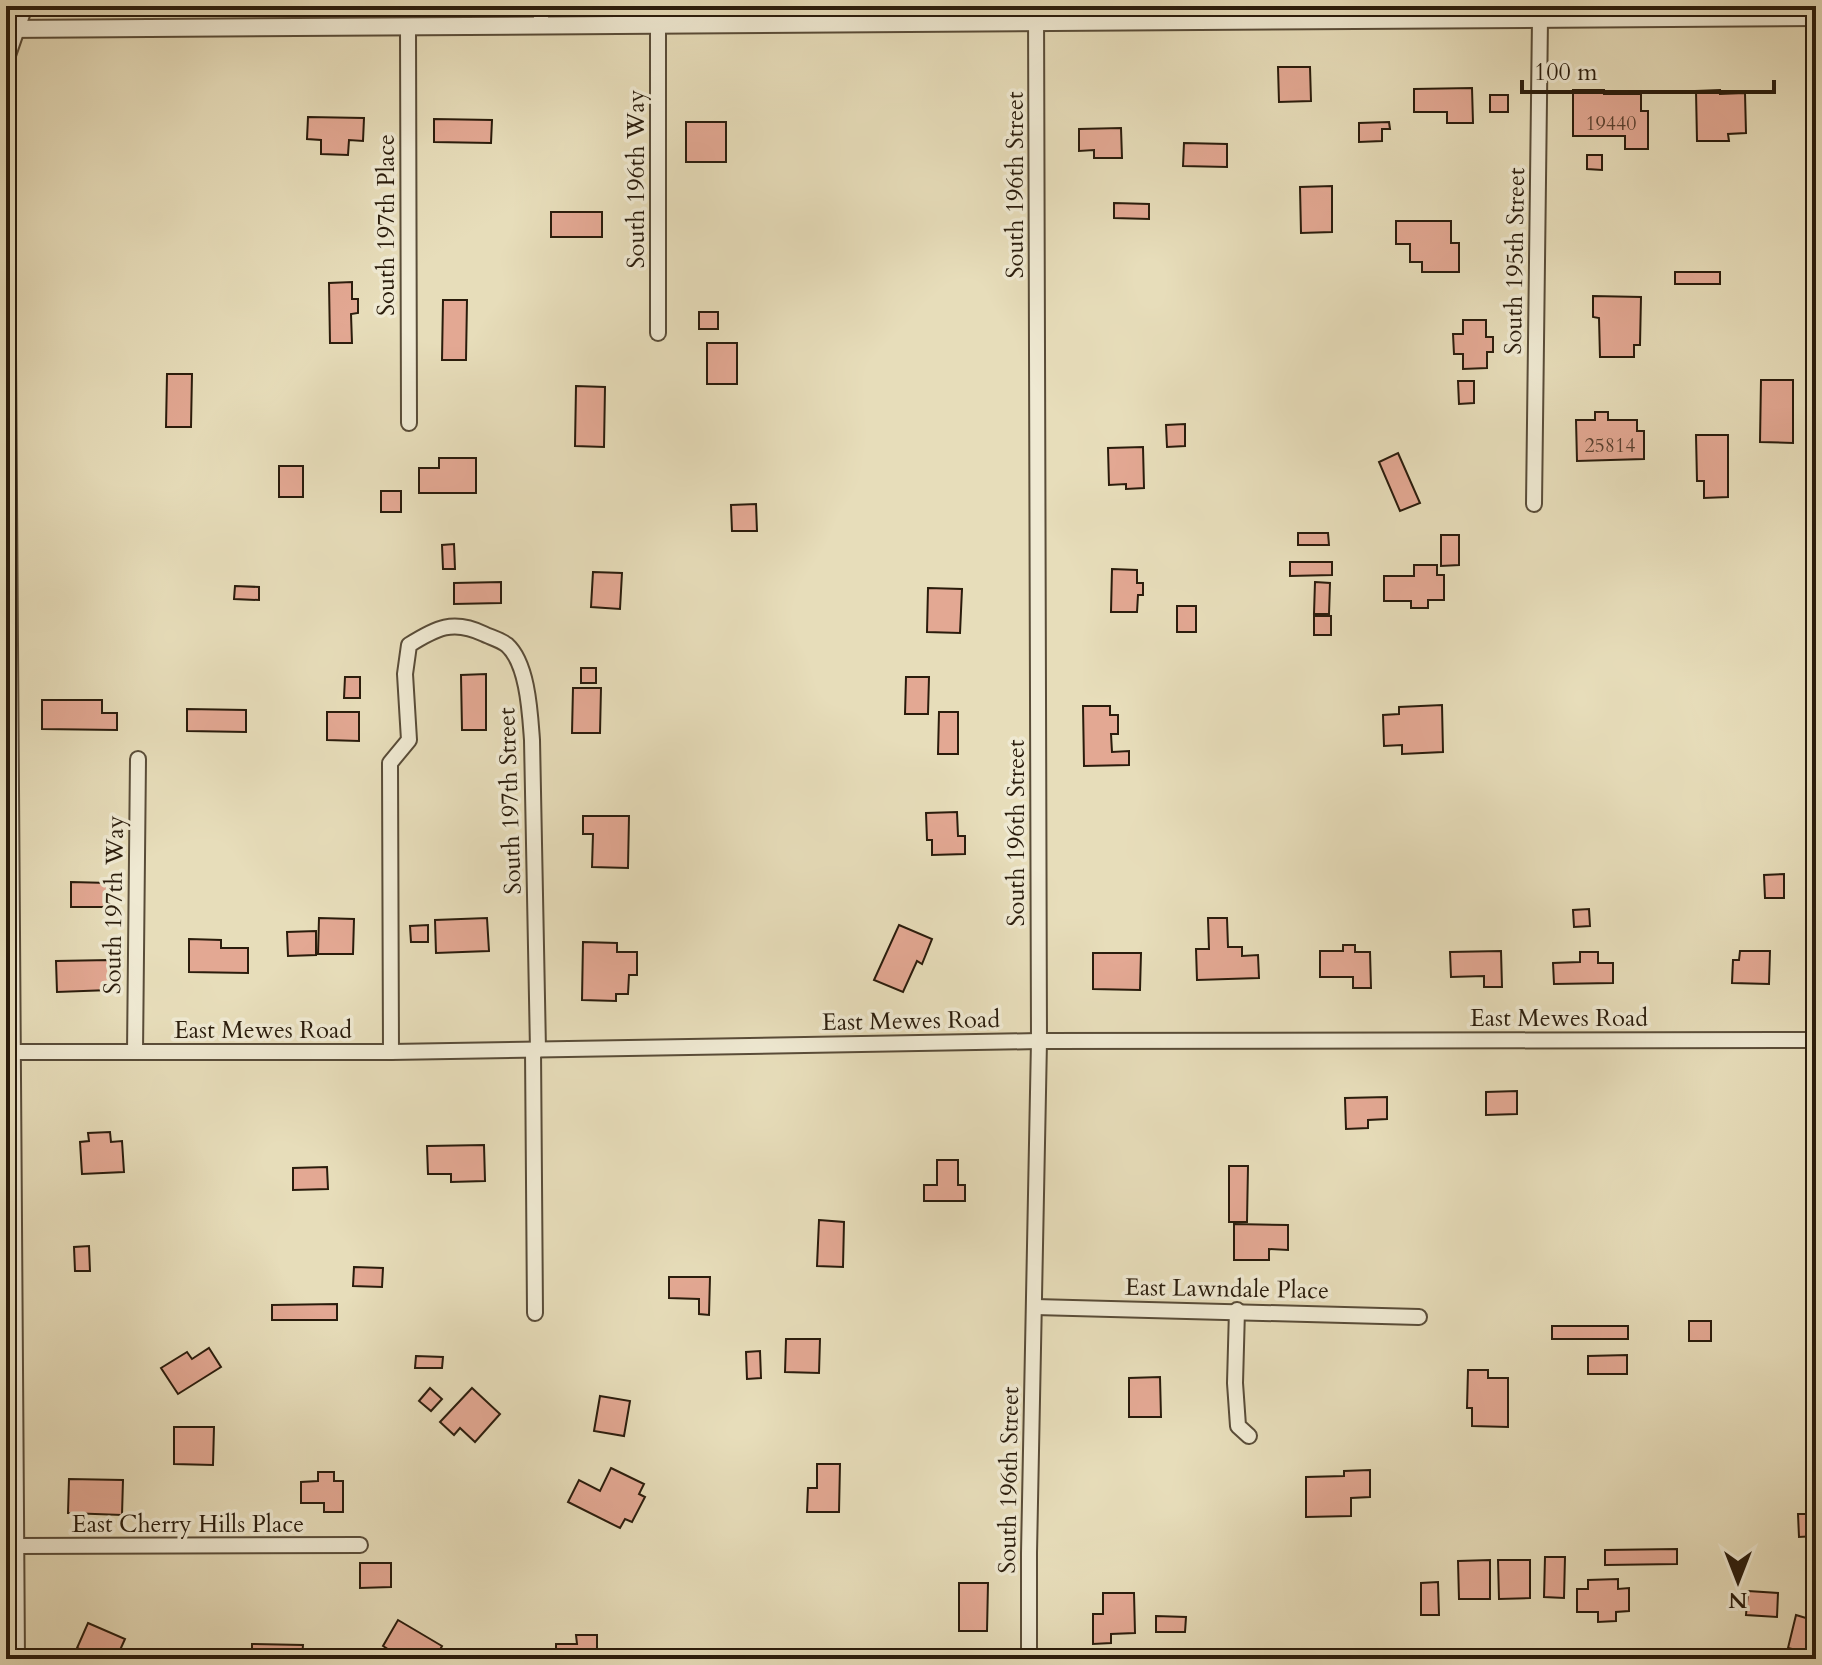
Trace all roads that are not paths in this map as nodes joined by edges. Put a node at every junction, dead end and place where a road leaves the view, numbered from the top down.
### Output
1 (25, 6) edge
2 (541, 6) edge
3 (1419, 13) edge
4 (1036, 14) edge
5 (1816, 17) edge
6 (1540, 19) junction
7 (658, 24) junction
8 (541, 25) junction
9 (408, 26) junction
10 (12, 29) edge
11 (6, 62) edge
12 (658, 333) dead end
13 (409, 423) dead end
14 (1534, 504) dead end
15 (138, 759) dead end
16 (1816, 1040) edge
17 (1039, 1041) junction
18 (536, 1050) junction
19 (9, 1052) edge
20 (135, 1052) junction
21 (391, 1052) junction
22 (1035, 1307) junction
23 (1237, 1310) junction
24 (535, 1313) dead end
25 (1419, 1317) dead end
26 (1249, 1436) dead end
27 (360, 1545) dead end
28 (16, 1546) junction
29 (17, 1659) edge
30 (1029, 1659) edge

1 - 10 street
2 - 8 street
3 - 4 street
3 - 6 street
4 - 7 street
4 - 17 street, South 196th Street
5 - 6 street
6 - 14 street, South 195th Street
7 - 8 street
7 - 12 street, South 196th Way
8 - 9 street
9 - 10 street
9 - 13 street, South 197th Place
10 - 11 street
11 - 19 street
15 - 20 street, South 197th Way
16 - 17 street, East Mewes Road
17 - 18 street, East Mewes Road
17 - 22 street, South 196th Street
18 - 21 street, East Mewes Road
18 - 21 street, South 197th Street
18 - 24 street, South 197th Street
19 - 20 street, East Mewes Road
19 - 28 street
20 - 21 street, East Mewes Road
22 - 23 street, East Lawndale Place
22 - 30 street, South 196th Street
23 - 25 street, East Lawndale Place
23 - 26 street
27 - 28 street, East Cherry Hills Place
28 - 29 street

